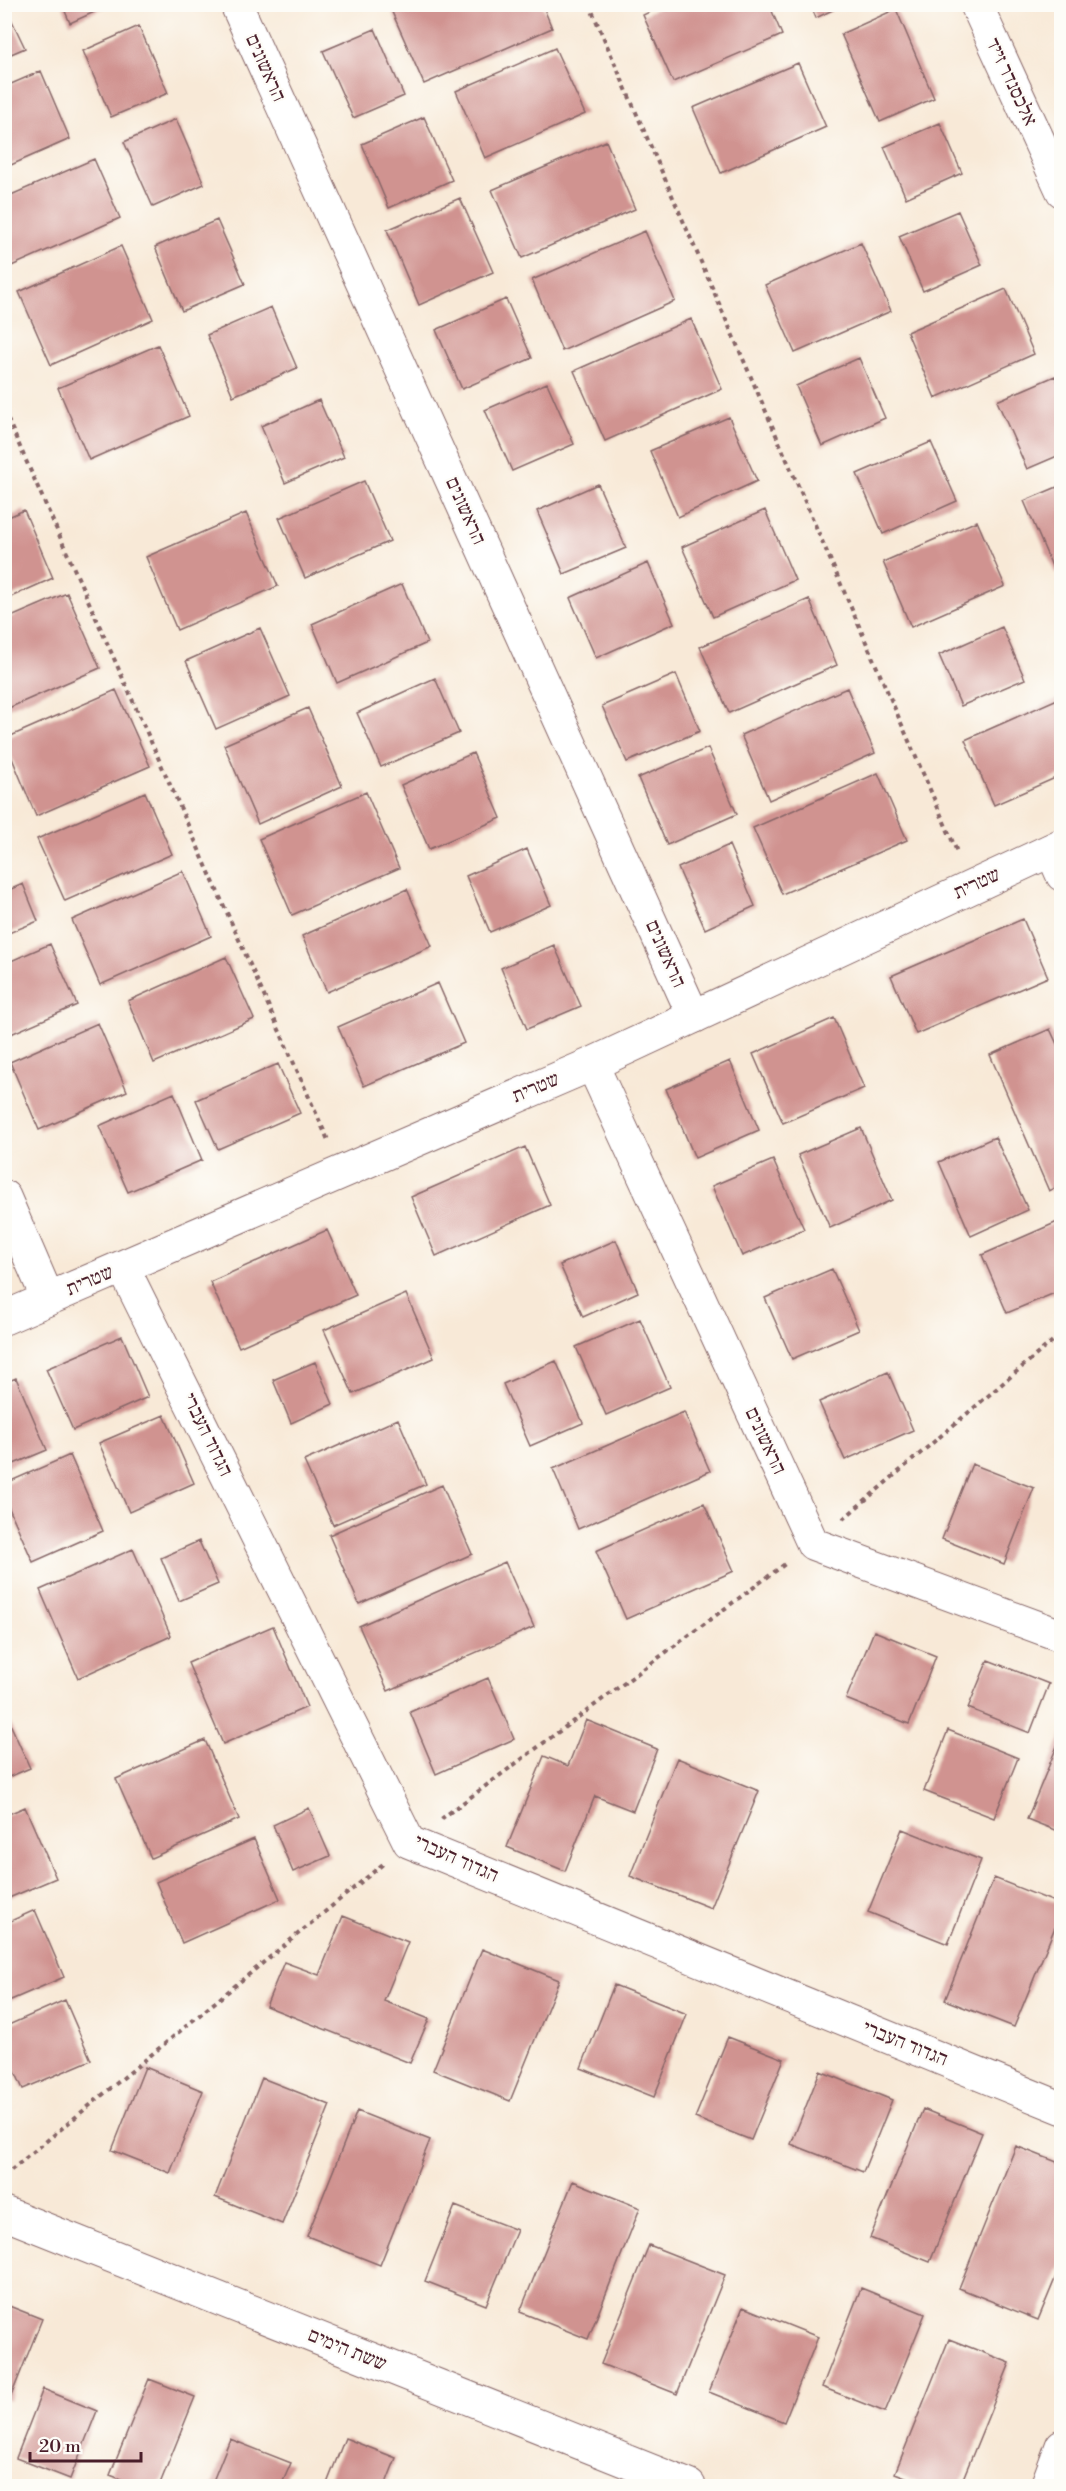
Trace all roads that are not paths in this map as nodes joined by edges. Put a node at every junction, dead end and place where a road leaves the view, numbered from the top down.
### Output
1 (236, 4) edge
2 (976, 4) edge
3 (1062, 191) edge
4 (1058, 857) edge
5 (694, 1017) junction
6 (592, 1064) junction
7 (4, 1197) edge
8 (123, 1267) junction
9 (48, 1299) junction
10 (4, 1318) edge
11 (1062, 1636) edge
12 (1062, 2108) edge
13 (4, 2213) edge
14 (1062, 2446) edge
15 (688, 2487) edge
16 (1047, 2487) edge

1 - 5 street, הראשונים
2 - 3 street, אלכסנדר זייד
4 - 5 street, שטרית
5 - 6 street, שטרית
6 - 8 street, שטרית
6 - 11 street, הראשונים
7 - 9 street
8 - 9 street, שטרית
8 - 12 street, הגדוד העברי
9 - 10 street, שטרית
13 - 15 street, ששת הימים
14 - 16 street

